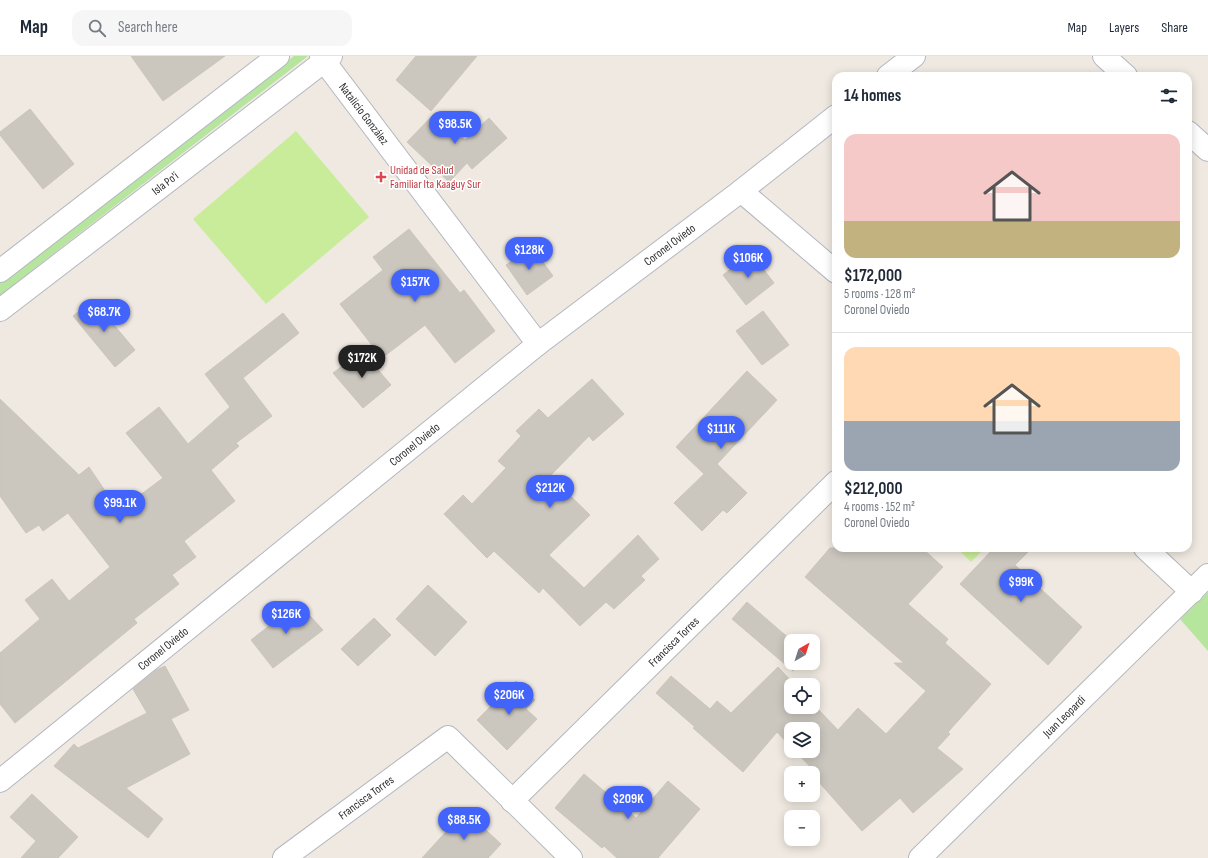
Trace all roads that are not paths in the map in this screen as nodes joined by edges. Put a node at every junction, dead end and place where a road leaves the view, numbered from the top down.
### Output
1 (278, 56) edge
2 (914, 56) edge
3 (1104, 56) edge
4 (325, 58) edge
5 (893, 72) edge
6 (1122, 72) edge
7 (832, 119) edge
8 (1192, 136) edge
9 (1208, 150) edge
10 (741, 190) junction
11 (832, 269) edge
12 (0, 271) edge
13 (0, 310) edge
14 (538, 344) junction
15 (832, 486) edge
16 (1149, 552) edge
17 (1208, 575) edge
18 (1192, 592) junction
19 (0, 781) edge
20 (512, 801) junction
21 (284, 858) edge
22 (571, 858) edge
23 (920, 858) edge

1 - 12 street
2 - 5 street
3 - 6 street
4 - 13 street, Isla Po'i
4 - 14 street, Natalicio González
7 - 10 street, Coronel Oviedo
8 - 9 street
10 - 11 street
10 - 14 street, Coronel Oviedo
14 - 19 street, Coronel Oviedo
15 - 20 street, Francisca Torres
16 - 18 street
17 - 18 street, Juan Leopardi
18 - 23 street, Juan Leopardi
20 - 21 street, Francisca Torres
20 - 22 street

